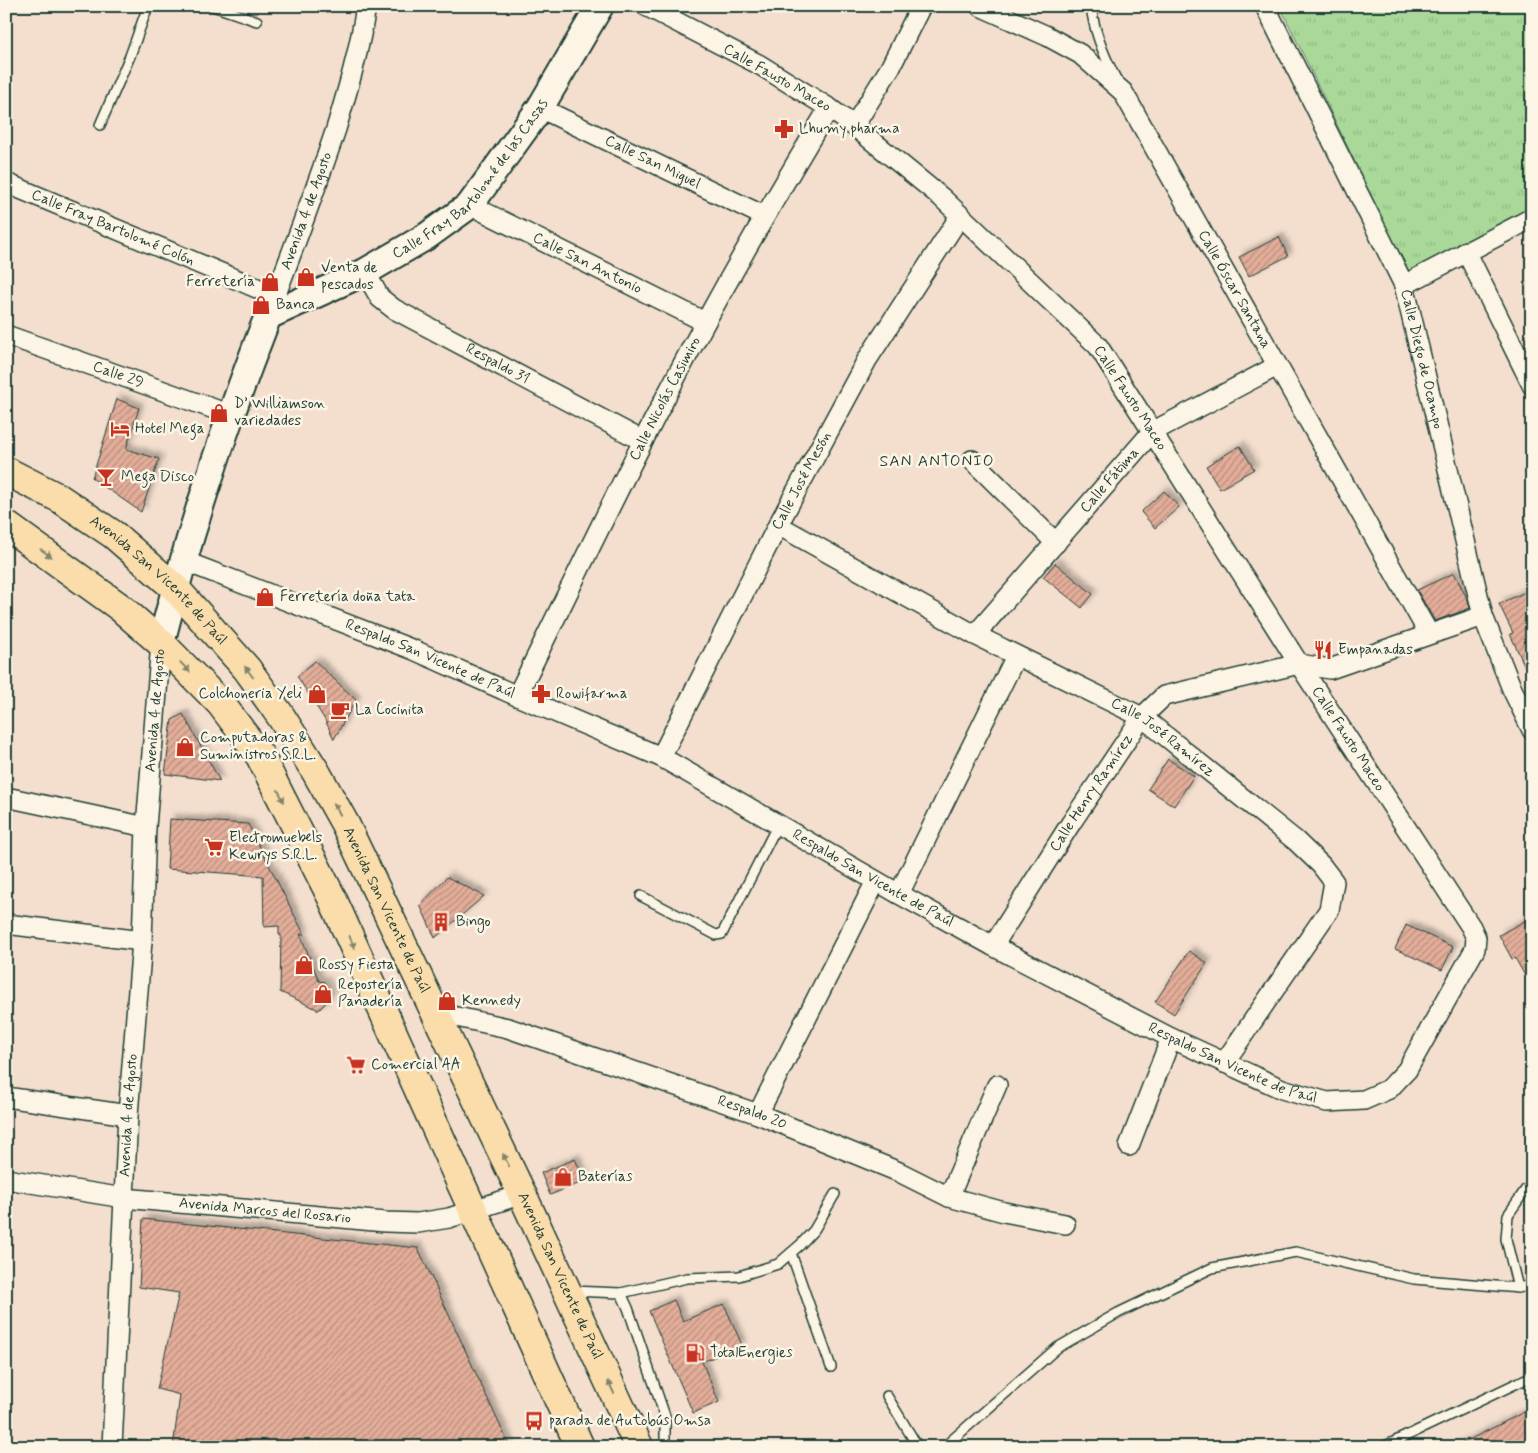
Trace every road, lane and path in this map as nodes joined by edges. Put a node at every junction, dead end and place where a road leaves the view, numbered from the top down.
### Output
1 (148, 6) edge
2 (213, 6) edge
3 (366, 6) edge
4 (600, 6) edge
5 (646, 6) edge
6 (921, 6) edge
7 (980, 6) edge
8 (1091, 6) edge
9 (1265, 6) edge
10 (257, 22) dead end
11 (1124, 92) junction
12 (540, 108) junction
13 (829, 108) junction
14 (100, 125) dead end
15 (854, 126) junction
16 (6, 183) edge
17 (470, 205) junction
18 (764, 216) junction
19 (960, 216) junction
20 (1532, 218) edge
21 (1466, 251) junction
22 (365, 272) junction
23 (1404, 285) junction
24 (272, 306) junction
25 (705, 322) junction
26 (6, 334) edge
27 (1277, 366) junction
28 (1532, 386) edge
29 (231, 415) junction
30 (1152, 432) junction
31 (643, 441) junction
32 (972, 460) dead end
33 (6, 471) edge
34 (6, 525) edge
35 (778, 525) junction
36 (1056, 543) junction
37 (184, 561) junction
38 (175, 588) junction
39 (1483, 616) junction
40 (1429, 634) junction
41 (975, 635) junction
42 (161, 643) junction
43 (1016, 656) junction
44 (1299, 664) junction
45 (517, 696) junction
46 (1142, 717) junction
47 (1532, 730) edge
48 (661, 757) junction
49 (6, 797) edge
50 (778, 824) junction
51 (146, 827) junction
52 (876, 881) junction
53 (899, 894) junction
54 (641, 896) dead end
55 (6, 924) edge
56 (1471, 927) joint
57 (142, 941) junction
58 (993, 946) junction
59 (434, 1012) junction
60 (1171, 1038) junction
61 (1224, 1064) junction
62 (996, 1085) dead end
63 (6, 1097) edge
64 (758, 1114) junction
65 (128, 1115) junction
66 (1129, 1146) dead end
67 (6, 1180) edge
68 (1532, 1187) edge
69 (522, 1194) junction
70 (835, 1194) dead end
71 (949, 1197) junction
72 (124, 1198) junction
73 (473, 1210) junction
74 (1065, 1224) dead end
75 (790, 1253) junction
76 (1532, 1285) edge
77 (1518, 1288) junction
78 (566, 1291) junction
79 (621, 1293) junction
80 (831, 1367) dead end
81 (1532, 1376) edge
82 (886, 1396) dead end
83 (112, 1447) edge
84 (580, 1447) edge
85 (639, 1447) edge
86 (664, 1447) edge
87 (918, 1447) edge
88 (944, 1447) edge
89 (1383, 1447) edge

1 - 14 lane
2 - 10 lane
3 - 24 street, Avenida 4 de Agosto
4 - 12 main road, Calle Fray Bartolomé de las Casas
5 - 13 street, Calle Fausto Maceo
6 - 15 street
7 - 11 street, Calle Óscar Santana
8 - 11 lane
9 - 23 street, Calle Diego de Ocampo
11 - 27 street, Calle Óscar Santana
12 - 17 main road, Calle Fray Bartolomé de las Casas
12 - 18 street, Calle San Miguel
13 - 15 street, Calle Fausto Maceo
13 - 18 street, Calle Nicolás Casimiro
15 - 19 street, Calle Fausto Maceo
16 - 24 street, Calle Fray Bartolomé Colón
17 - 22 main road, Calle Fray Bartolomé de las Casas
17 - 25 street, Calle San Antonio
18 - 25 street, Calle Nicolás Casimiro
19 - 30 street, Calle Fausto Maceo
19 - 35 street, Calle José Mesón
20 - 21 street
21 - 23 street
21 - 28 street
22 - 24 main road, Calle Fray Bartolomé de las Casas
22 - 31 street, Respaldo 31
23 - 39 street, Calle Diego de Ocampo
24 - 29 main road, Avenida 4 de Agosto
25 - 31 street, Calle Nicolás Casimiro
26 - 29 street, Calle 29
27 - 30 street, Calle Fátima
27 - 40 street, Calle Óscar Santana
29 - 37 main road, Avenida 4 de Agosto
30 - 36 street, Calle Fátima
30 - 44 street, Calle Fausto Maceo
31 - 45 street, Calle Nicolás Casimiro
32 - 36 street
33 - 38 main road, Avenida San Vicente de Paúl
34 -> 42 main road
35 - 41 street, Calle José Ramírez
35 - 48 street, Calle José Mesón
36 - 41 street, Calle Fátima
37 - 38 main road, Avenida 4 de Agosto
37 - 45 street, Respaldo San Vicente de Paúl
38 - 42 main road, Avenida 4 de Agosto
59 -> 38 main road, Avenida San Vicente de Paúl
39 - 40 street, Calle Henry Ramírez
39 - 47 street, Calle Diego de Ocampo
40 - 44 street, Calle Henry Ramírez
41 - 43 street, Calle José Ramírez
42 - 51 street, Avenida 4 de Agosto
42 -> 73 main road
43 - 46 street, Calle José Ramírez
43 - 53 street
44 - 46 street, Calle Henry Ramírez
44 - 56 street, Calle Fausto Maceo
45 - 48 street, Respaldo San Vicente de Paúl
46 - 58 street, Calle Henry Ramírez
46 - 61 street, Calle José Ramírez
48 - 50 street, Respaldo San Vicente de Paúl
49 - 51 street
50 - 52 street, Respaldo San Vicente de Paúl
50 - 54 lane
51 - 57 street, Avenida 4 de Agosto
52 - 53 street, Respaldo San Vicente de Paúl
52 - 64 street
53 - 58 street, Respaldo San Vicente de Paúl
55 - 57 street
56 - 61 street, Respaldo San Vicente de Paúl
57 - 65 street, Avenida 4 de Agosto
58 - 60 street, Respaldo San Vicente de Paúl
59 - 64 street, Respaldo 20
69 -> 59 main road, Avenida San Vicente de Paúl
60 - 61 street, Respaldo San Vicente de Paúl
60 - 66 street
62 - 71 street
63 - 65 street
64 - 71 street, Respaldo 20
65 - 72 street, Avenida 4 de Agosto
67 - 72 street, Avenida Marcos del Rosario
68 - 77 lane
69 - 73 street, Avenida Marcos del Rosario
69 - 78 main road, Avenida San Vicente de Paúl
70 - 75 lane
71 - 74 street, Respaldo 20
72 - 73 street, Avenida Marcos del Rosario
72 - 83 street, Avenida 4 de Agosto
73 - 84 main road
75 - 79 lane
75 - 80 lane
76 - 77 lane
77 - 88 lane
78 - 79 lane
85 -> 78 main road, Avenida San Vicente de Paúl
79 - 86 lane
81 - 89 lane
82 - 87 lane

